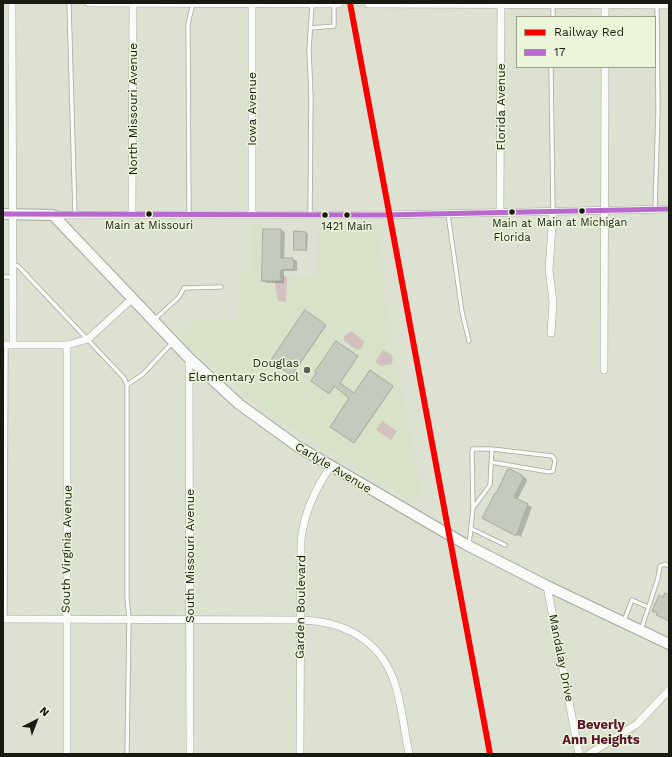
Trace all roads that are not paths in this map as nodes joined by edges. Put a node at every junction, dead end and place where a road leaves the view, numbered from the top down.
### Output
1 (12, 3) edge
2 (69, 3) edge
3 (89, 3) edge
4 (133, 3) edge
5 (193, 3) edge
6 (252, 3) edge
7 (312, 4) edge
8 (336, 4) edge
9 (368, 4) edge
10 (481, 4) edge
11 (501, 4) edge
12 (553, 4) edge
13 (605, 4) edge
14 (657, 4) edge
15 (669, 5) edge
16 (553, 16) edge
17 (605, 16) edge
18 (310, 28) junction
19 (551, 68) edge
20 (605, 68) edge
21 (655, 209) junction
22 (669, 209) edge
23 (604, 210) junction
24 (552, 211) junction
25 (500, 212) junction
26 (448, 213) junction
27 (8, 214) edge
28 (53, 215) junction
29 (75, 215) junction
30 (132, 215) junction
31 (190, 215) junction
32 (252, 215) junction
33 (310, 215) junction
34 (13, 265) junction
35 (3, 277) edge
36 (13, 277) junction
37 (221, 287) dead end
38 (133, 298) junction
39 (154, 320) junction
40 (551, 333) dead end
41 (88, 339) junction
42 (469, 341) dead end
43 (174, 342) junction
44 (7, 345) edge
45 (67, 345) junction
46 (189, 358) junction
47 (604, 370) dead end
48 (127, 385) junction
49 (492, 448) junction
50 (491, 462) junction
51 (330, 467) junction
52 (474, 508) junction
53 (472, 530) junction
54 (469, 546) junction
55 (505, 546) dead end
56 (669, 567) edge
57 (547, 586) junction
58 (648, 607) junction
59 (4, 619) edge
60 (129, 619) junction
61 (190, 619) junction
62 (67, 620) junction
63 (300, 620) junction
64 (624, 622) junction
65 (641, 631) junction
66 (669, 644) edge
67 (669, 690) edge
68 (67, 754) edge
69 (127, 754) edge
70 (190, 754) edge
71 (300, 754) edge
72 (409, 754) edge
73 (579, 754) edge
74 (589, 754) edge

1 - 27 street
2 - 29 lane
3 - 4 street
4 - 5 street
4 - 30 street, North Missouri Avenue
5 - 6 street
5 - 31 lane
6 - 7 street
6 - 32 street, Iowa Avenue
7 - 8 street
7 - 18 lane
8 - 18 lane
9 - 10 street
10 - 11 street
11 - 12 street
11 - 25 street, Florida Avenue
12 - 13 street
12 - 16 lane
13 - 14 street
13 - 17 street
14 - 15 street
14 - 21 lane
18 - 33 lane
19 - 24 lane
20 - 23 street
21 - 22 street
21 - 23 street
23 - 24 street
23 - 47 street
24 - 25 street
24 - 40 street
25 - 26 street
26 - 33 street
26 - 42 lane
27 - 28 main road
27 - 34 street
28 - 29 street
28 - 38 main road, Carlyle Avenue
29 - 30 street
30 - 31 street
31 - 32 street
32 - 33 street
34 - 36 street
34 - 41 lane
35 - 36 lane
36 - 44 street
37 - 39 lane
38 - 39 main road, Carlyle Avenue
38 - 41 street
39 - 43 main road, Carlyle Avenue
41 - 45 street
41 - 48 lane
43 - 46 main road, Carlyle Avenue
43 - 48 lane
44 - 45 street
44 - 59 lane
45 - 62 street, South Virginia Avenue
46 - 51 main road, Carlyle Avenue
46 - 61 street, South Missouri Avenue
48 - 60 lane
49 - 50 lane
49 - 50 lane
49 - 52 lane
50 - 52 lane
51 - 54 main road, Carlyle Avenue
51 - 63 street, Garden Boulevard
52 - 53 lane
53 - 54 lane
53 - 55 lane
54 - 57 main road, Carlyle Avenue
56 - 58 lane
57 - 64 main road, Carlyle Avenue
57 - 73 street, Mandalay Drive
58 - 64 lane
58 - 65 lane
59 - 62 street
60 - 61 street
60 - 62 street
60 - 69 lane
61 - 63 street
61 - 70 street, South Missouri Avenue
62 - 68 street, South Virginia Avenue
63 - 71 street, Garden Boulevard
63 - 72 street
64 - 65 main road, Carlyle Avenue
65 - 66 main road, Carlyle Avenue
67 - 74 street

